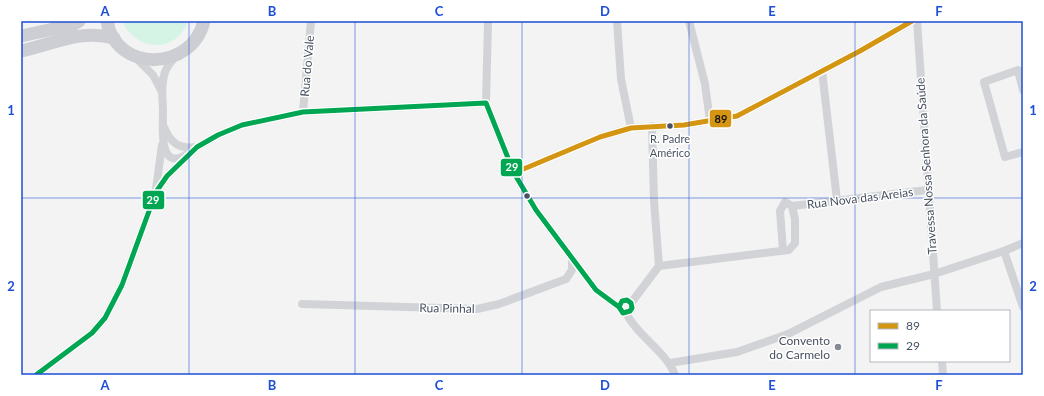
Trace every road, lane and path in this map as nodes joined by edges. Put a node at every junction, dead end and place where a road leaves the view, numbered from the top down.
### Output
1 (79, 21) edge
2 (108, 21) edge
3 (204, 21) edge
4 (311, 21) edge
5 (488, 21) edge
6 (617, 21) edge
7 (690, 21) edge
8 (912, 21) edge
9 (917, 21) edge
10 (21, 36) edge
11 (114, 38) junction
12 (21, 51) edge
13 (134, 56) junction
14 (176, 56) junction
15 (822, 71) junction
16 (1023, 90) edge
17 (162, 92) junction
18 (486, 103) junction
19 (302, 112) junction
20 (710, 121) junction
21 (164, 126) junction
22 (652, 126) junction
23 (631, 128) junction
24 (162, 136) junction
25 (197, 147) junction
26 (1023, 152) edge
27 (514, 173) junction
28 (927, 190) junction
29 (156, 192) junction
30 (837, 200) junction
31 (792, 206) junction
32 (1023, 243) edge
33 (783, 250) junction
34 (1004, 251) junction
35 (572, 259) junction
36 (658, 266) junction
37 (934, 274) junction
38 (631, 303) junction
39 (302, 304) dead end
40 (619, 307) junction
41 (1023, 307) edge
42 (937, 310) edge
43 (626, 313) junction
44 (942, 362) edge
45 (670, 363) junction
46 (36, 375) edge
47 (675, 375) edge
48 (943, 375) edge

1 - 10 main road
2 - 11 main road
3 - 14 main road
4 - 19 street, Rua do Vale
5 - 18 street
6 - 23 street
7 - 20 street
8 - 15 street
9 - 28 street, Travessa Nossa Senhora da Saúde
11 - 12 main road
11 - 13 main road
13 - 14 main road
13 - 17 street
14 - 17 street
15 - 20 street
15 - 30 street
16 - 26 street
17 - 21 street
18 - 19 street
18 - 27 street
19 - 25 street
20 - 22 street
21 - 24 street
21 - 25 street
22 - 23 street
22 - 36 street
23 - 27 street
24 - 25 street
24 - 29 street
25 - 29 street
27 - 35 street
28 - 30 street, Rua Nova das Areias
28 - 37 street, Travessa Nossa Senhora da Saúde
29 - 46 street
30 - 31 street, Rua Nova das Areias
31 - 33 street, Rua Nova das Areias
31 - 33 street, Rua Nova das Areias
32 - 34 street
33 - 36 street
34 - 37 street
34 - 41 street
35 - 39 street, Rua Pinhal
35 - 40 street
36 - 38 street
37 - 42 street, Travessa Nossa Senhora da Saúde
37 - 45 street
38 - 40 street
38 - 43 street
40 - 43 street
43 - 45 street
44 - 48 street
45 - 47 street

